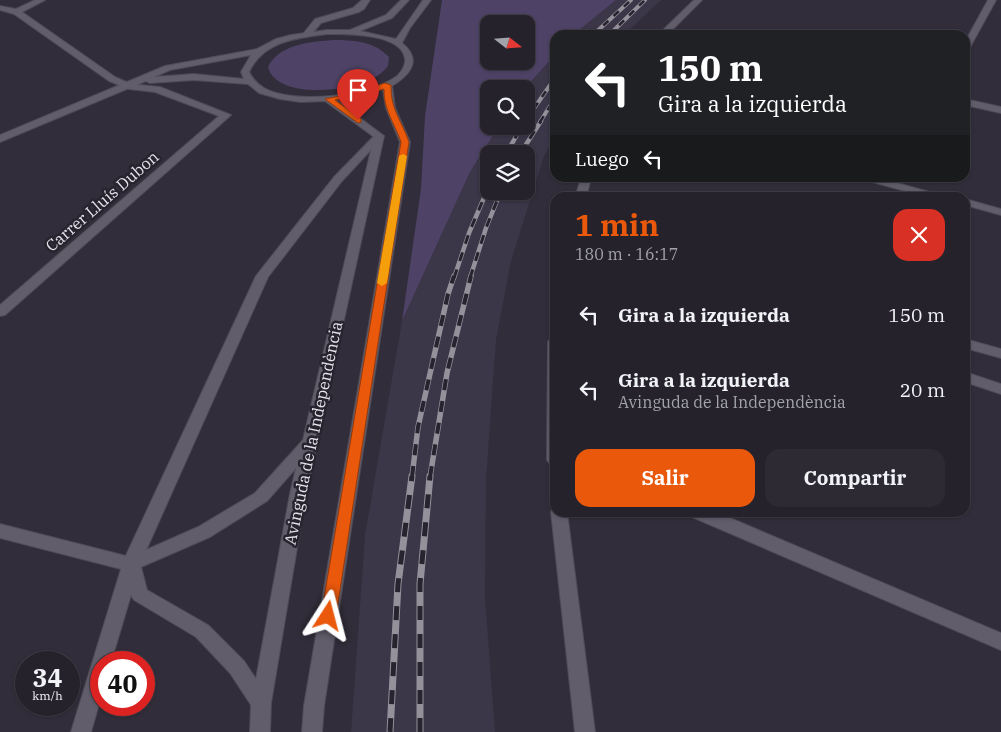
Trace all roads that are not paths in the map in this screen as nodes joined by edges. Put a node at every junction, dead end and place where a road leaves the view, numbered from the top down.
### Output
1 (41, 0) edge
2 (366, 0) edge
3 (405, 0) edge
4 (427, 0) edge
5 (698, 0) edge
6 (992, 0) edge
7 (0, 8) edge
8 (17, 12) junction
9 (667, 30) edge
10 (346, 32) junction
11 (308, 34) junction
12 (970, 40) edge
13 (398, 43) junction
14 (260, 51) junction
15 (139, 81) junction
16 (250, 82) junction
17 (388, 85) junction
18 (129, 86) junction
19 (328, 99) junction
20 (970, 103) edge
21 (1001, 110) edge
22 (379, 136) junction
23 (0, 139) edge
24 (884, 182) edge
25 (923, 192) edge
26 (970, 203) edge
27 (1001, 212) edge
28 (0, 312) edge
29 (970, 345) edge
30 (1001, 354) edge
31 (970, 379) edge
32 (1001, 389) edge
33 (310, 442) junction
34 (561, 517) edge
35 (710, 517) edge
36 (0, 531) edge
37 (131, 564) junction
38 (1001, 642) edge
39 (106, 651) edge
40 (262, 702) junction
41 (90, 705) edge
42 (82, 732) edge
43 (260, 732) edge
44 (312, 732) edge
45 (585, 732) edge

1 - 8 street
2 - 11 street
3 - 10 street
4 - 13 street
5 - 9 street
6 - 12 street
7 - 8 street
8 - 18 street
10 - 11 street
10 - 13 street
11 - 14 street
13 - 17 street
14 - 15 street
14 - 16 street
15 - 16 street
15 - 18 street
16 - 19 street
17 - 19 street
17 - 44 street
18 - 23 street
18 - 28 street, Carrer Lluís Dubon
19 - 22 street
20 - 21 street
22 - 33 street, Avinguda de la Independència
22 - 37 street
24 - 25 street
26 - 27 street
29 - 30 street
31 - 32 street
33 - 37 street
33 - 40 street, Avinguda de la Independència
34 - 45 street
35 - 38 street
36 - 37 street
37 - 39 street
37 - 40 street
40 - 43 street, Avinguda de la Independència
41 - 42 street

